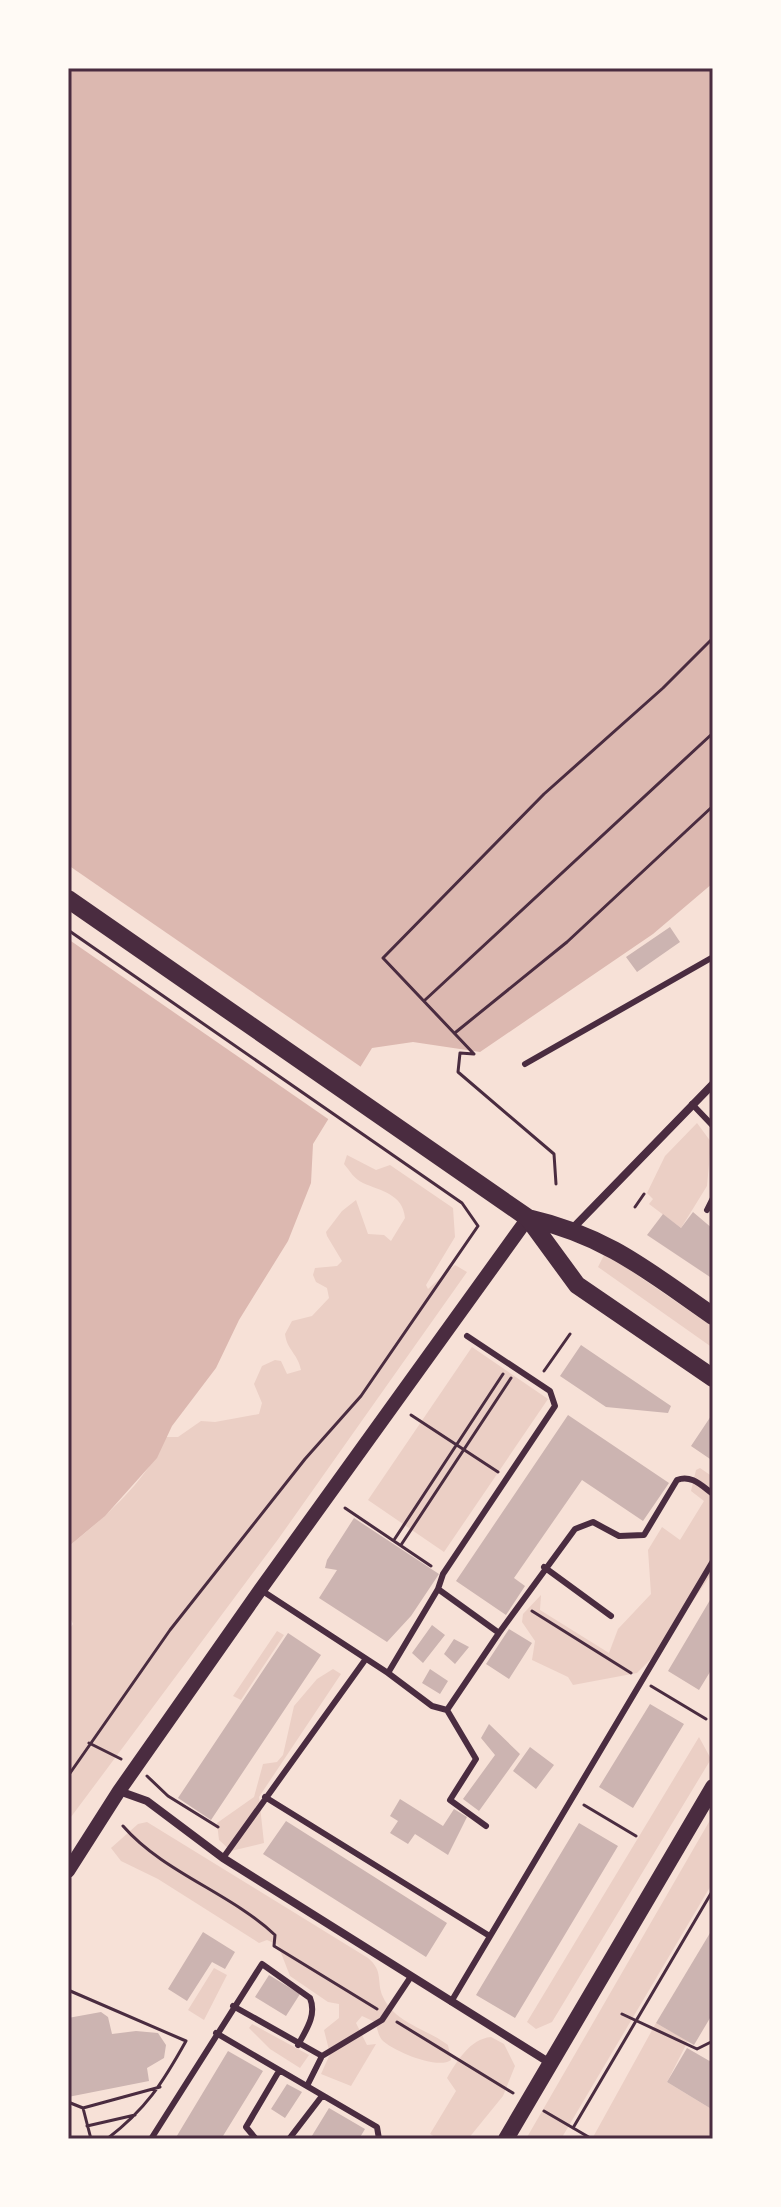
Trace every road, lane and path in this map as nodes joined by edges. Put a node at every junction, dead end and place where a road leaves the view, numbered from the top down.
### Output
1 (713, 638) edge
2 (713, 733) edge
3 (713, 806) edge
4 (68, 899) edge
5 (68, 930) edge
6 (713, 957) edge
7 (425, 1000) junction
8 (456, 1032) junction
9 (525, 1064) dead end
10 (713, 1084) edge
11 (692, 1104) junction
12 (713, 1126) edge
13 (556, 1184) dead end
14 (644, 1194) dead end
15 (713, 1198) edge
16 (635, 1207) dead end
17 (707, 1210) dead end
18 (528, 1218) junction
19 (573, 1228) junction
20 (713, 1316) edge
21 (570, 1334) dead end
22 (467, 1336) dead end
23 (510, 1364) junction
24 (517, 1368) junction
25 (713, 1378) edge
26 (537, 1381) junction
27 (491, 1392) junction
28 (499, 1397) junction
29 (411, 1415) dead end
30 (456, 1445) junction
31 (464, 1450) junction
32 (506, 1477) junction
33 (713, 1494) edge
34 (345, 1508) dead end
35 (394, 1540) junction
36 (401, 1545) junction
37 (713, 1561) edge
38 (544, 1567) junction
39 (443, 1574) junction
40 (438, 1589) junction
41 (260, 1590) junction
42 (519, 1603) junction
43 (611, 1616) dead end
44 (499, 1633) junction
45 (365, 1660) junction
46 (388, 1673) junction
47 (643, 1681) junction
48 (447, 1710) junction
49 (706, 1719) dead end
50 (89, 1743) junction
51 (124, 1761) dead end
52 (68, 1776) edge
53 (147, 1776) dead end
54 (119, 1791) junction
55 (712, 1791) edge
56 (265, 1797) junction
57 (572, 1797) junction
58 (123, 1826) dead end
59 (486, 1826) dead end
60 (218, 1827) dead end
61 (636, 1836) dead end
62 (223, 1858) junction
63 (68, 1871) edge
64 (713, 1890) edge
65 (488, 1935) junction
66 (410, 1978) junction
67 (68, 1990) edge
68 (451, 2003) junction
69 (233, 2006) junction
70 (385, 2014) junction
71 (622, 2014) dead end
72 (636, 2022) junction
73 (216, 2033) junction
74 (713, 2041) edge
75 (298, 2045) junction
76 (322, 2056) junction
77 (550, 2063) junction
78 (279, 2071) junction
79 (307, 2086) junction
80 (160, 2087) junction
81 (322, 2096) junction
82 (528, 2101) junction
83 (68, 2102) edge
84 (83, 2108) junction
85 (139, 2114) junction
86 (87, 2126) junction
87 (573, 2128) junction
88 (91, 2139) edge
89 (107, 2139) edge
90 (151, 2139) edge
91 (256, 2139) edge
92 (289, 2139) edge
93 (379, 2139) edge
94 (506, 2139) edge
95 (592, 2139) edge

1 - 7 path
2 - 7 path
3 - 8 path
4 - 18 main road
5 - 50 path
6 - 9 lane
7 - 8 path
8 - 13 path
10 - 11 street
11 - 12 lane
11 - 19 street
14 - 16 path
15 - 17 lane
18 - 19 main road
18 - 25 main road
18 - 41 street
19 - 20 main road
21 - 26 path
22 - 23 lane
23 - 24 lane
23 - 27 path
24 - 26 lane
24 - 28 path
26 - 32 lane
27 - 28 path
27 - 30 path
28 - 31 path
29 - 30 path
30 - 31 path
30 - 35 path
31 - 32 path
31 - 36 path
32 - 39 lane
33 - 38 lane
34 - 35 path
35 - 36 path
36 - 39 path
37 - 47 lane
38 - 42 lane
38 - 43 lane
39 - 40 lane
40 - 44 lane
40 - 46 lane
41 - 45 lane
41 - 54 street
42 - 44 lane
42 - 47 path
44 - 48 lane
45 - 46 lane
45 - 56 lane
46 - 48 lane
47 - 49 path
47 - 57 lane
48 - 59 lane
50 - 51 path
50 - 52 path
53 - 60 path
54 - 62 street
54 - 63 street
55 - 77 main road
56 - 62 lane
56 - 65 lane
57 - 61 path
57 - 65 lane
58 - 70 path
62 - 66 street
64 - 72 path
65 - 68 lane
66 - 68 street
66 - 70 lane
67 - 80 path
68 - 77 street
69 - 73 lane
69 - 75 lane
69 - 75 lane
70 - 76 lane
70 - 82 path
71 - 72 path
72 - 74 path
72 - 87 path
73 - 78 lane
73 - 90 lane
75 - 76 lane
76 - 79 lane
77 - 82 main road
78 - 79 lane
78 - 91 lane
79 - 81 lane
80 - 84 path
80 - 85 path
81 - 92 lane
81 - 93 lane
82 - 87 path
82 - 94 main road
83 - 84 path
84 - 86 path
85 - 86 path
85 - 89 path
86 - 88 path
87 - 95 path

